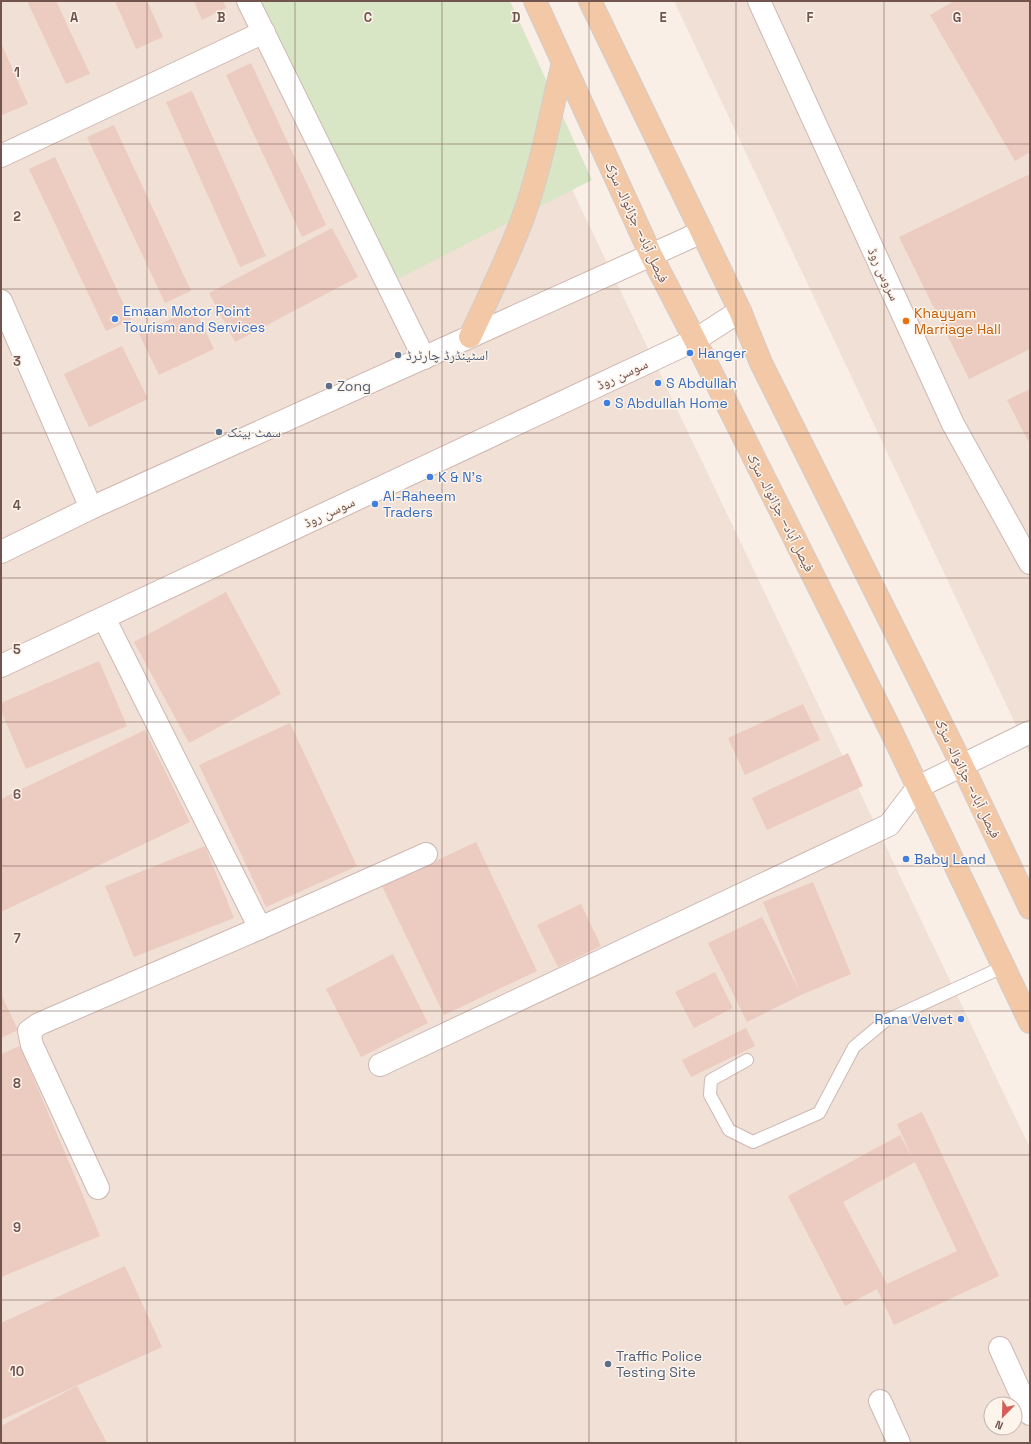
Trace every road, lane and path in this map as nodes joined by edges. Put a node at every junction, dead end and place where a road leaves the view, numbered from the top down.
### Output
1 (248, 1) edge
2 (535, 1) edge
3 (590, 1) edge
4 (759, 1) edge
5 (264, 32) junction
6 (563, 63) junction
7 (1, 156) edge
8 (702, 232) junction
9 (651, 255) junction
10 (1, 301) edge
11 (740, 311) junction
12 (470, 337) junction
13 (695, 340) junction
14 (424, 358) junction
15 (91, 508) junction
16 (1, 552) edge
17 (1030, 563) edge
18 (104, 618) junction
19 (1, 666) edge
20 (1030, 732) edge
21 (962, 765) junction
22 (918, 787) junction
23 (426, 854) dead end
24 (1030, 908) edge
25 (260, 928) junction
26 (1004, 967) junction
27 (1030, 1022) edge
28 (747, 1060) dead end
29 (380, 1065) dead end
30 (98, 1188) dead end
31 (1000, 1348) dead end
32 (880, 1401) dead end
33 (1030, 1414) edge
34 (899, 1443) edge

1 - 5 street
2 - 6 main road, فیصل آباد– جڑانوالہ سڑک
3 - 8 main road, فیصل آباد– جڑانوالہ سڑک
4 - 17 street, سروس روڈ
5 - 7 street
5 - 14 street
6 - 9 main road, فیصل آباد– جڑانوالہ سڑک
6 - 12 main road
8 - 9 street
8 - 11 main road, فیصل آباد– جڑانوالہ سڑک
9 - 12 street
9 - 13 main road, فیصل آباد– جڑانوالہ سڑک
10 - 15 street
11 - 13 street, سوسن روڈ
11 - 21 main road, فیصل آباد– جڑانوالہ سڑک
12 - 14 street
13 - 18 street, سوسن روڈ
13 - 22 main road, فیصل آباد– جڑانوالہ سڑک
14 - 15 street
15 - 16 street
18 - 19 street, سوسن روڈ
18 - 25 street
20 - 21 street
21 - 22 street
21 - 24 main road, فیصل آباد– جڑانوالہ سڑک
22 - 26 main road, فیصل آباد– جڑانوالہ سڑک
22 - 29 street
23 - 25 street
25 - 30 street
26 - 27 main road, فیصل آباد– جڑانوالہ سڑک
26 - 28 lane
31 - 33 street
32 - 34 street

